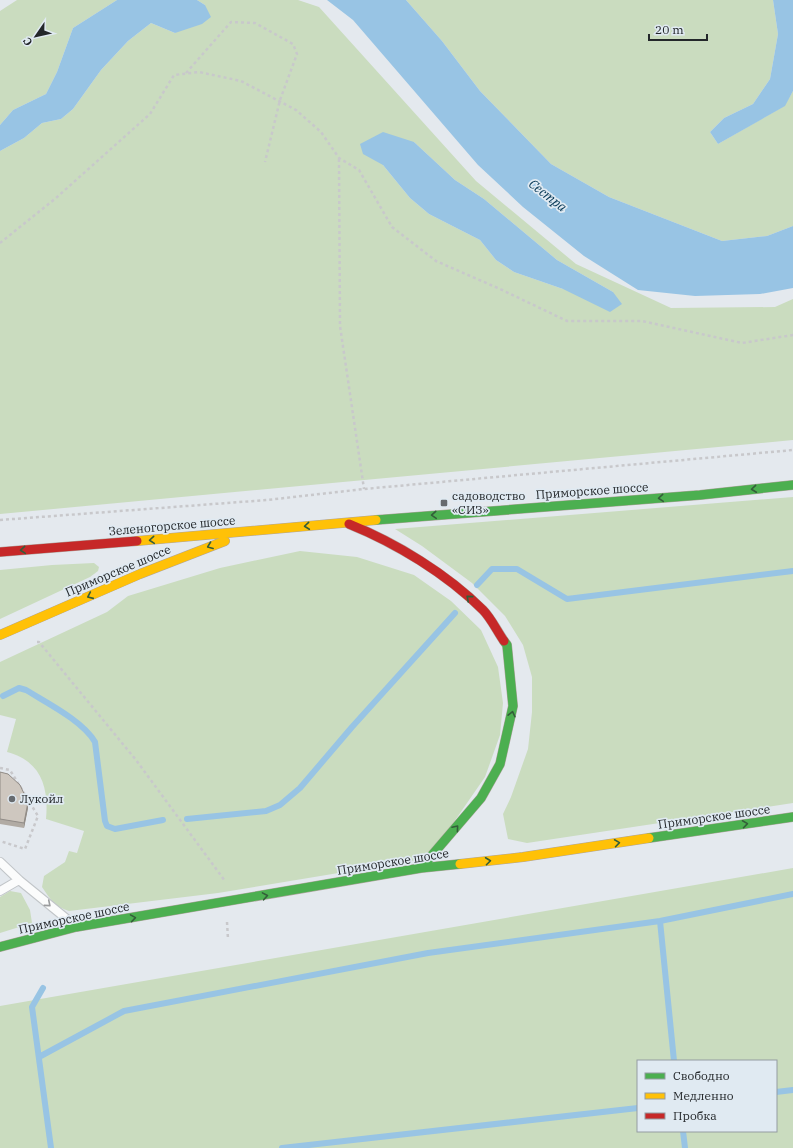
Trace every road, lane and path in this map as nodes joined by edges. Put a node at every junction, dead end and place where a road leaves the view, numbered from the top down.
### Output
1 (185, 74) junction
2 (280, 100) junction
3 (339, 158) junction
4 (265, 162) dead end
5 (0, 243) edge
6 (793, 336) edge
7 (793, 450) edge
8 (793, 485) edge
9 (364, 490) junction
10 (0, 520) edge
11 (345, 522) junction
12 (247, 532) junction
13 (0, 552) edge
14 (0, 635) edge
15 (32, 644) dead end
16 (0, 768) edge
17 (793, 817) edge
18 (0, 841) edge
19 (0, 862) edge
20 (421, 868) junction
21 (19, 880) junction
22 (0, 891) edge
23 (226, 903) junction
24 (76, 927) junction
25 (228, 939) dead end
26 (0, 947) edge

1 - 2 path
1 - 2 path
1 - 5 path
2 - 3 path
2 - 4 path
3 - 6 path
3 - 9 path
7 - 9 path
8 -> 11 highway, Приморское шоссе
9 - 10 path
11 -> 12 highway, Зеленогорское шоссе
20 -> 11 highway
12 -> 13 highway, Зеленогорское шоссе
12 -> 14 highway, Приморское шоссе
15 - 23 path
16 - 18 path
20 -> 17 highway, Приморское шоссе
19 - 21 lane
23 -> 20 highway, Приморское шоссе
21 - 22 lane
21 -> 24 lane
24 -> 23 highway, Приморское шоссе
23 - 25 path
24 - 26 highway, Приморское шоссе

